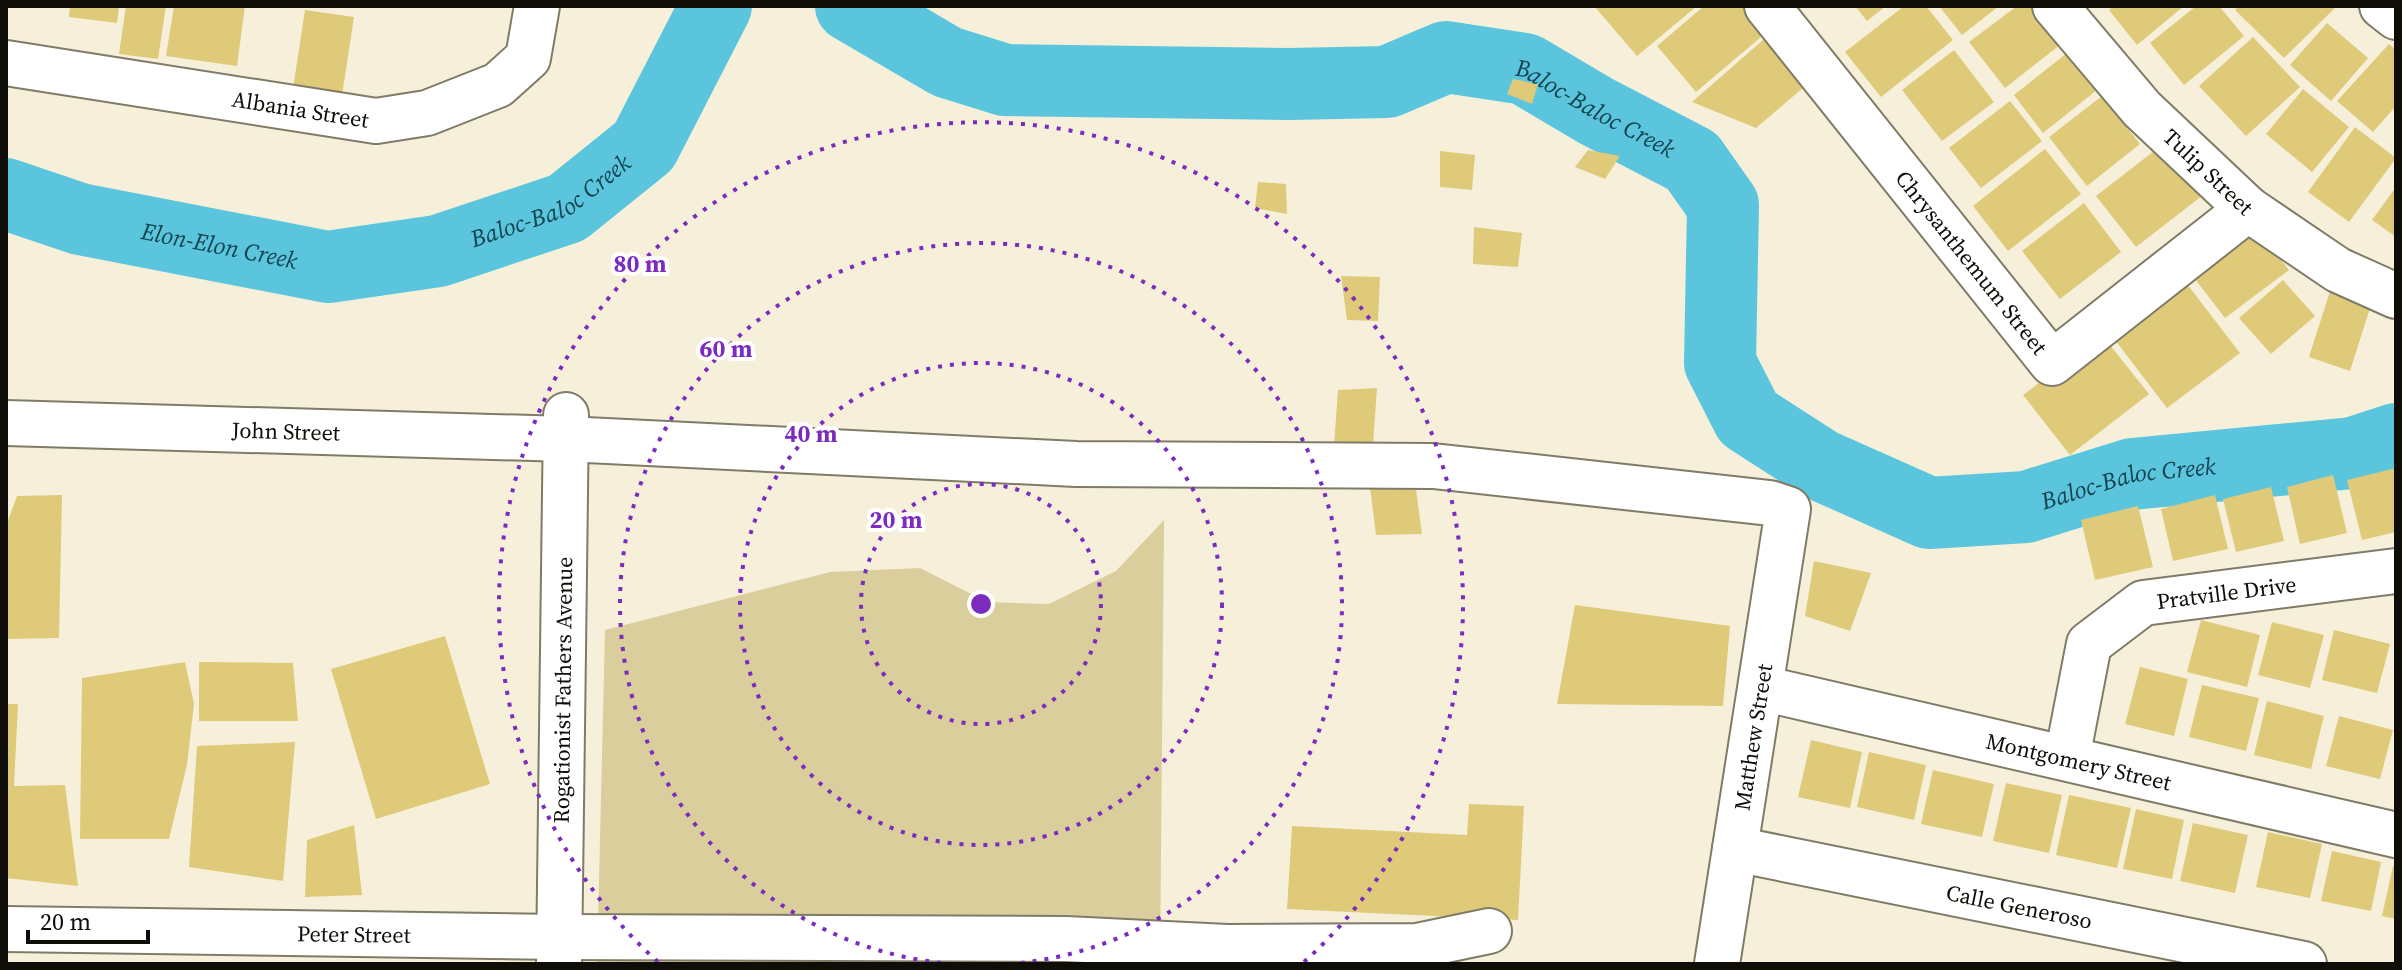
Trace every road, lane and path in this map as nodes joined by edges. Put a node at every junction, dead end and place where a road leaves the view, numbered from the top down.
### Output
1 (537, 6) edge
2 (1767, 6) edge
3 (2055, 6) edge
4 (2382, 6) edge
5 (2396, 17) edge
6 (6, 63) edge
7 (2248, 209) junction
8 (2396, 296) edge
9 (6, 423) edge
10 (566, 427) junction
11 (1788, 509) joint
12 (2396, 571) edge
13 (1761, 688) junction
14 (2067, 758) junction
15 (2396, 835) edge
16 (1735, 849) junction
17 (6, 929) edge
18 (1489, 931) dead end
19 (559, 950) edge
20 (1717, 964) edge
21 (2304, 964) edge

1 - 6 street, Albania Street
2 - 7 street, Chrysanthemum Street
3 - 7 street, Tulip Street
4 - 5 street
7 - 8 street, Tulip Street
9 - 10 street, John Street
10 - 11 street, John Street
10 - 19 street, Rogationist Fathers Avenue
11 - 13 street, Matthew Street
12 - 14 street, Pratville Drive
13 - 14 street, Montgomery Street
13 - 16 street, Matthew Street
14 - 15 street, Montgomery Street
16 - 20 street, Matthew Street
16 - 21 street, Calle Generoso
17 - 19 street, Peter Street
18 - 19 street, Peter Street

